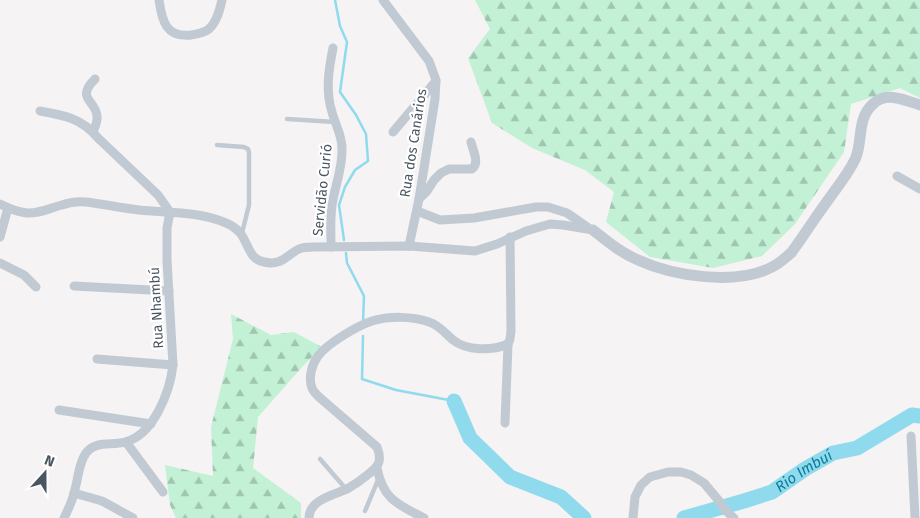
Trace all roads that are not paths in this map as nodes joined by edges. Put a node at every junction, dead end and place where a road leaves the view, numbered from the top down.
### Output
1 (160, 0) edge
2 (222, 0) edge
3 (383, 0) edge
4 (333, 48) dead end
5 (95, 79) dead end
6 (436, 80) junction
7 (920, 105) edge
8 (40, 111) dead end
9 (287, 119) dead end
10 (335, 122) junction
11 (93, 132) junction
12 (393, 132) dead end
13 (471, 142) dead end
14 (217, 145) dead end
15 (898, 176) dead end
16 (920, 189) edge
17 (419, 199) junction
18 (4, 206) edge
19 (417, 211) junction
20 (170, 212) junction
21 (593, 230) junction
22 (241, 234) junction
23 (0, 236) edge
24 (510, 238) junction
25 (409, 246) junction
26 (331, 247) junction
27 (0, 264) edge
28 (74, 286) dead end
29 (36, 287) dead end
30 (169, 291) junction
31 (508, 344) junction
32 (98, 359) dead end
33 (173, 365) junction
34 (60, 410) dead end
35 (505, 423) dead end
36 (151, 424) junction
37 (911, 436) dead end
38 (126, 442) junction
39 (320, 459) dead end
40 (377, 468) junction
41 (379, 477) junction
42 (346, 489) junction
43 (163, 492) dead end
44 (74, 493) junction
45 (364, 511) dead end
46 (64, 518) edge
47 (133, 518) edge
48 (309, 518) edge
49 (424, 518) edge
50 (633, 518) edge
51 (734, 518) edge
52 (915, 518) edge

1 - 2 street
3 - 6 street, Rua dos Canários
4 - 10 street, Servidão Curió
5 - 11 street
6 - 12 street
6 - 17 street, Rua dos Canários
7 - 21 street
8 - 11 street
9 - 10 lane
10 - 26 street, Servidão Curió
11 - 20 street
13 - 17 street
14 - 22 lane
15 - 16 street
17 - 19 street, Rua dos Canários
18 - 20 street
18 - 23 street
19 - 21 street
19 - 25 street, Rua dos Canários
20 - 22 street
20 - 30 street, Rua Nhambú
21 - 24 street
22 - 26 street
24 - 25 street
24 - 31 street
25 - 26 street
27 - 29 street
28 - 30 street
30 - 33 street, Rua Nhambú
31 - 35 street
31 - 40 street
32 - 33 street
33 - 36 street, Rua Nhambú
34 - 36 street
36 - 38 street, Rua Nhambú
37 - 52 street
38 - 43 street
38 - 44 street, Rua Nhambú
39 - 42 lane
40 - 41 street
40 - 42 street
41 - 45 lane
41 - 49 street
42 - 48 street
44 - 46 street, Rua Nhambú
44 - 47 street
50 - 51 street

